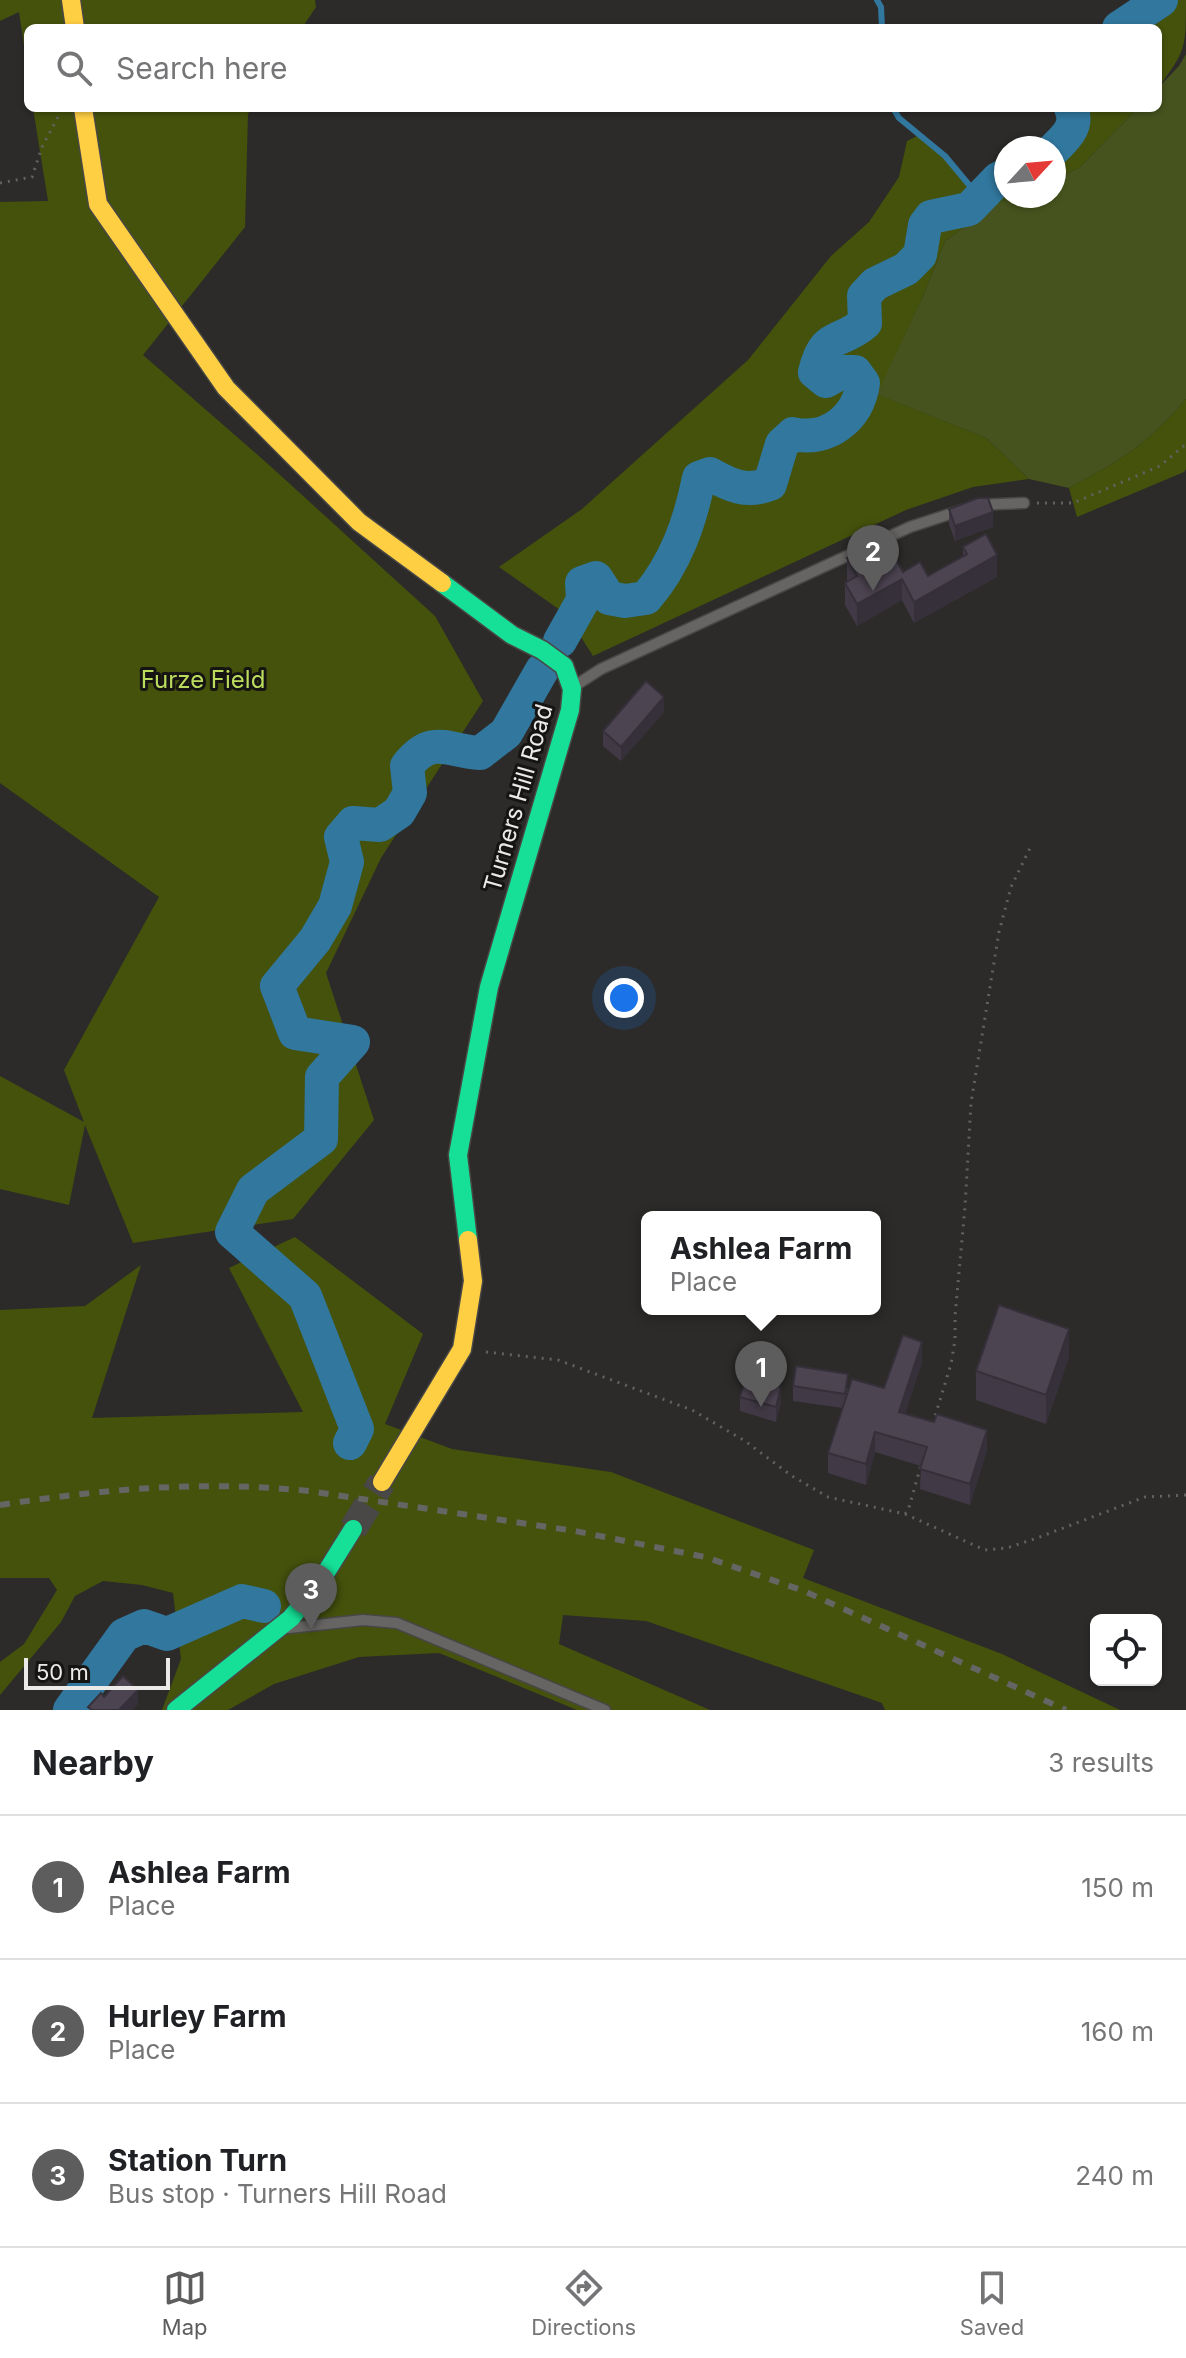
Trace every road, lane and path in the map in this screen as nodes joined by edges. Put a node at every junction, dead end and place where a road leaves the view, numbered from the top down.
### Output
1 (71, 0) edge
2 (74, 24) edge
3 (61, 112) edge
4 (84, 112) edge
5 (0, 183) edge
6 (1186, 444) edge
7 (1024, 503) joint
8 (572, 689) junction
9 (1032, 844) dead end
10 (462, 1349) junction
11 (933, 1425) edge
12 (924, 1455) edge
13 (382, 1482) tunnel mouth
14 (1186, 1495) edge
15 (905, 1514) junction
16 (353, 1529) tunnel mouth
17 (279, 1630) junction
18 (176, 1710) edge
19 (605, 1710) edge

1 - 2 main road
3 - 5 path
4 - 8 main road, Turners Hill Road
6 - 7 path
7 - 8 lane
8 - 10 main road, Turners Hill Road
9 - 11 path
10 - 13 main road, Turners Hill Road
10 - 15 path
12 - 15 path
14 - 15 path
16 - 17 main road
17 - 18 main road
17 - 19 lane

